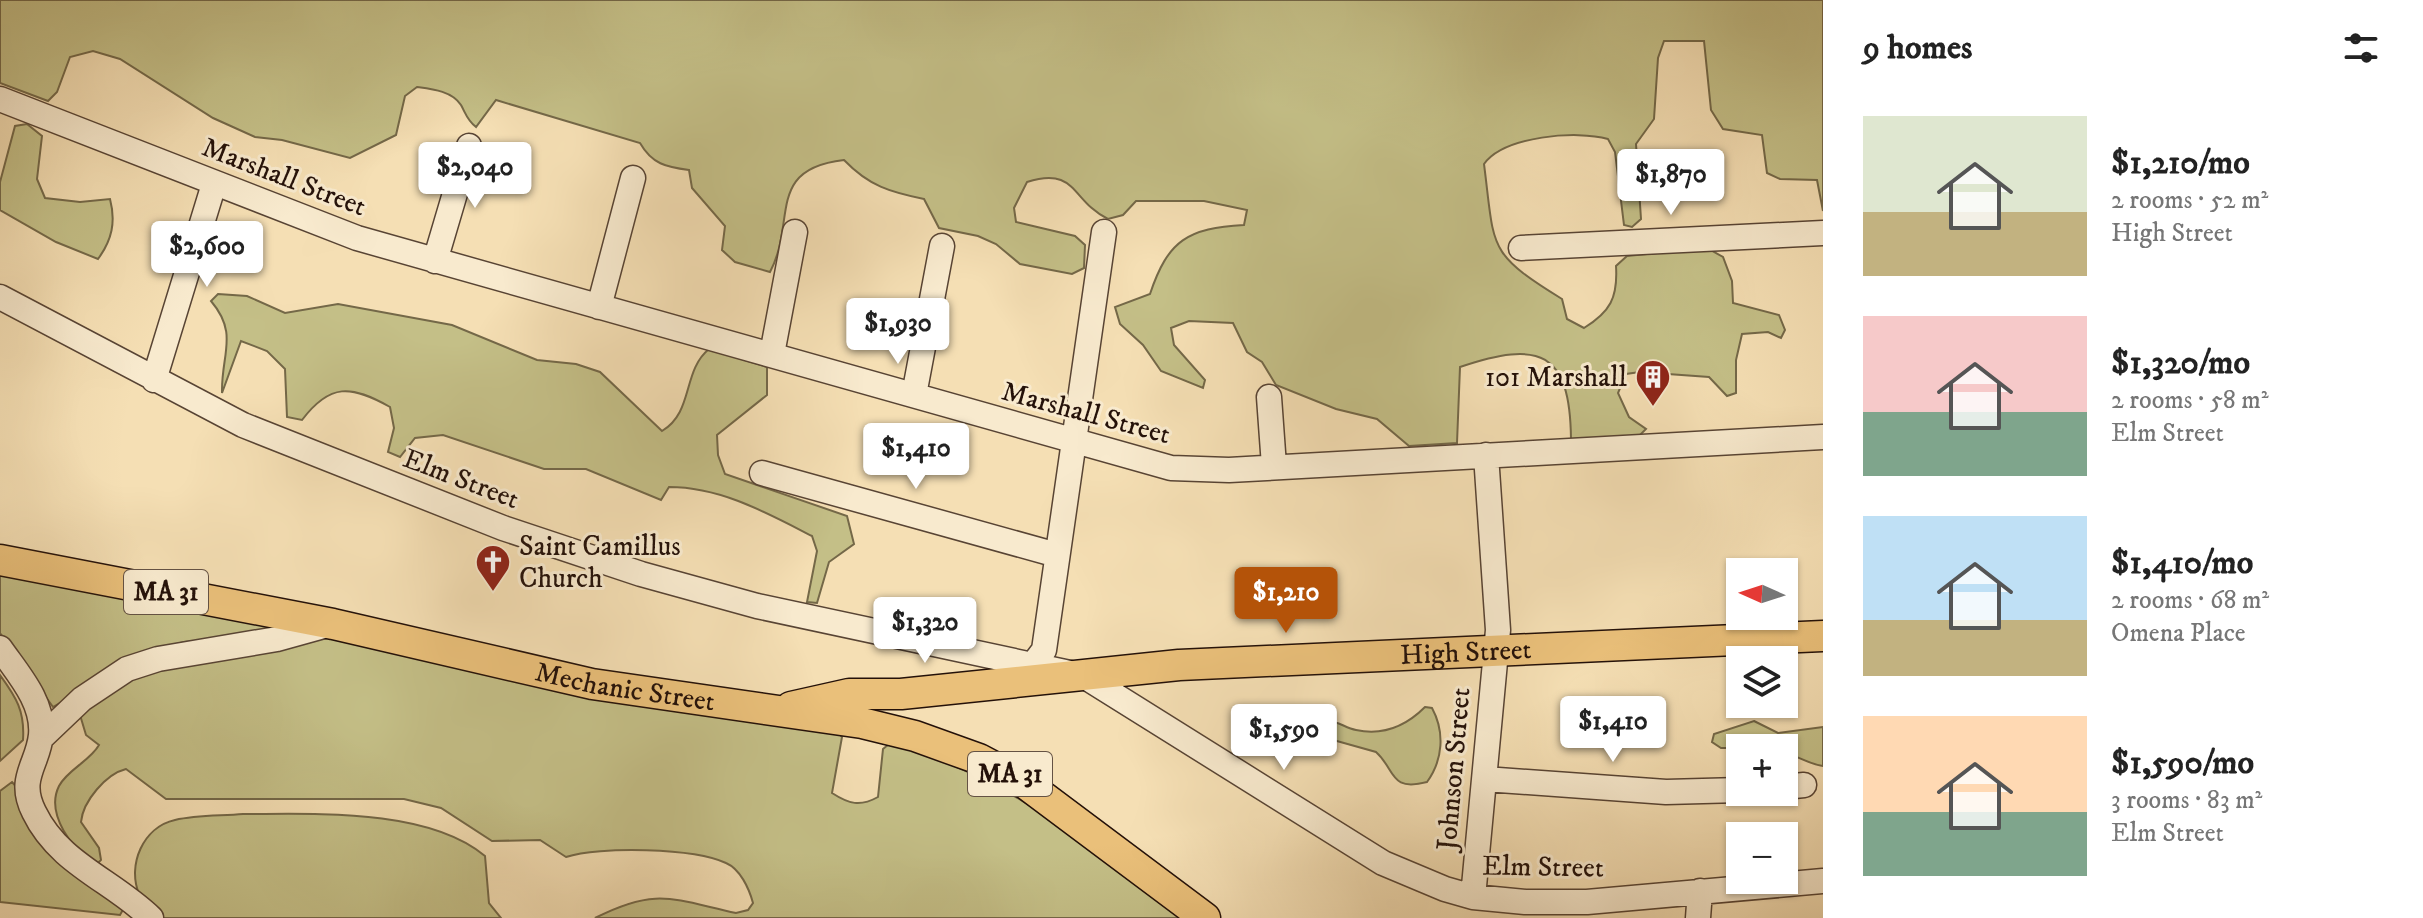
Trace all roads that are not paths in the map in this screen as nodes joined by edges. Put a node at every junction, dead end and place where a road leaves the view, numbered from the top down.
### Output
1 (0, 99) edge
2 (469, 146) dead end
3 (633, 178) dead end
4 (214, 184) junction
5 (795, 232) dead end
6 (1104, 232) dead end
7 (1823, 233) edge
8 (942, 246) dead end
9 (1521, 248) dead end
10 (435, 261) junction
11 (0, 297) edge
12 (599, 307) junction
13 (772, 354) junction
14 (154, 380) junction
15 (914, 395) junction
16 (1269, 397) dead end
17 (1823, 437) edge
18 (1074, 443) junction
19 (1486, 455) junction
20 (1274, 466) junction
21 (762, 473) dead end
22 (1057, 555) junction
23 (0, 560) edge
24 (333, 624) junction
25 (1823, 636) edge
26 (0, 648) edge
27 (1495, 650) junction
28 (1041, 653) junction
29 (1084, 676) junction
30 (1013, 683) junction
31 (778, 710) junction
32 (41, 738) junction
33 (1485, 779) junction
34 (1726, 790) edge
35 (1823, 881) edge
36 (1700, 891) junction
37 (1473, 897) junction
38 (1586, 910) edge
39 (151, 918) edge
40 (1205, 918) edge
41 (1698, 918) edge

1 - 4 street, Marshall Street
2 - 10 street
3 - 12 street
4 - 10 street, Marshall Street
4 - 14 street
5 - 13 street
6 - 18 street
7 - 9 street
8 - 15 street
10 - 12 street, Marshall Street
11 - 14 street, Elm Street
12 - 13 street, Marshall Street
13 - 15 street, Marshall Street
14 - 28 street, Elm Street
15 - 18 street, Marshall Street
16 - 20 street
17 - 19 street, Marshall Street
18 - 20 street, Marshall Street
18 - 22 street
19 - 20 street, Marshall Street
19 - 27 street, Johnson Street
21 - 22 street
22 - 28 street
23 - 24 main road, Mechanic Street / MA 31
24 - 31 main road, Mechanic Street / MA 31
24 - 32 street
25 - 27 main road, High Street
26 - 32 street
27 - 29 main road, High Street
27 - 33 street, Johnson Street
28 - 29 street, Elm Street
28 - 30 street
29 - 30 main road, High Street
29 - 37 street, Elm Street
30 - 31 main road, High Street
31 - 40 main road, Mechanic Street / MA 31
32 - 39 street
33 - 34 street
33 - 37 street, Johnson Street
35 - 36 street, Elm Street
36 - 38 street, Elm Street
36 - 41 street
37 - 38 street, Elm Street

